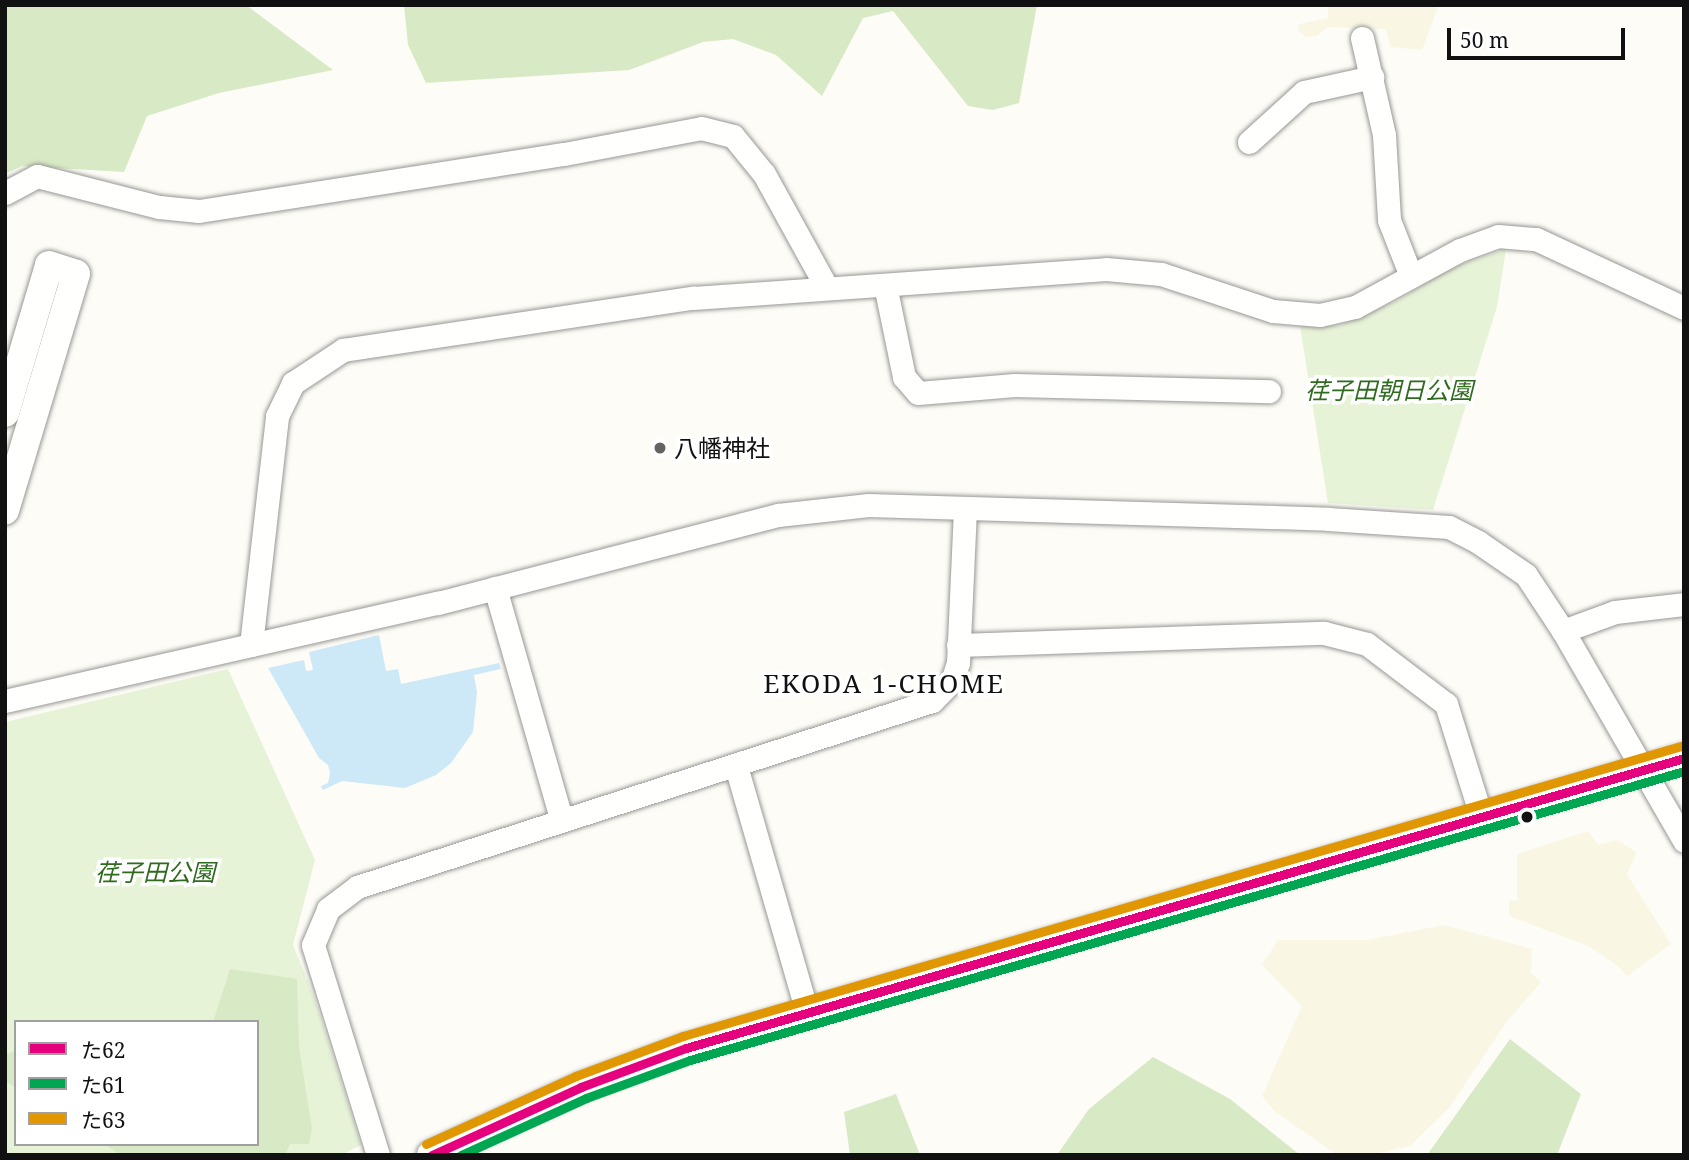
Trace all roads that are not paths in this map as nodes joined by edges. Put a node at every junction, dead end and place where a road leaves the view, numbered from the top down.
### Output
1 (1362, 38) dead end
2 (1371, 76) junction
3 (1249, 142) dead end
4 (5, 193) edge
5 (1411, 276) junction
6 (885, 285) junction
7 (827, 288) junction
8 (1684, 309) edge
9 (1269, 391) dead end
10 (5, 413) edge
11 (965, 508) junction
12 (5, 511) edge
13 (495, 588) junction
14 (1684, 604) edge
15 (1563, 631) junction
16 (251, 645) junction
17 (958, 645) junction
18 (5, 701) edge
19 (1684, 758) edge
20 (736, 766) junction
21 (1642, 769) junction
22 (1481, 816) junction
23 (562, 821) junction
24 (1684, 841) edge
25 (807, 1012) junction
26 (378, 1155) edge
27 (431, 1155) edge

1 - 2 street
2 - 3 street
2 - 5 street
4 - 7 street
5 - 6 street
5 - 8 street
6 - 7 street
6 - 9 street
7 - 16 street
10 - 12 street
11 - 13 street
11 - 15 street
11 - 17 street
13 - 16 street
13 - 23 street
14 - 15 street
15 - 21 street
16 - 18 street
17 - 20 street
17 - 22 street
19 - 21 street
20 - 23 street
20 - 25 street
21 - 22 street
21 - 24 street
22 - 25 street
23 - 26 street
25 - 27 street

